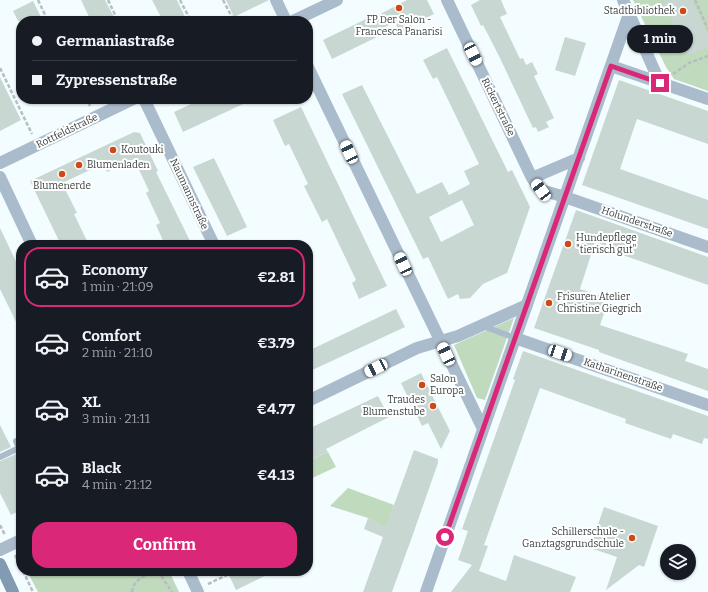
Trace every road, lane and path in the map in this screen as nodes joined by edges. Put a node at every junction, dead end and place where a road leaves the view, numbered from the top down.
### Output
1 (38, 0) edge
2 (108, 0) edge
3 (180, 0) edge
4 (223, 0) edge
5 (276, 0) edge
6 (337, 0) edge
7 (447, 0) edge
8 (623, 0) edge
9 (695, 0) edge
10 (629, 14) junction
11 (46, 16) edge
12 (116, 16) edge
13 (188, 16) edge
14 (231, 16) edge
15 (284, 16) edge
16 (303, 16) edge
17 (708, 28) edge
18 (708, 56) edge
19 (611, 66) junction
20 (0, 68) edge
21 (313, 77) edge
22 (660, 83) junction
23 (708, 99) edge
24 (16, 101) edge
25 (18, 104) edge
26 (123, 104) edge
27 (146, 104) edge
28 (25, 119) dead end
29 (579, 158) junction
30 (0, 163) edge
31 (0, 177) edge
32 (532, 178) junction
33 (565, 197) junction
34 (30, 240) edge
35 (212, 240) edge
36 (708, 247) edge
37 (527, 305) junction
38 (481, 325) junction
39 (515, 338) junction
40 (440, 342) junction
41 (313, 399) edge
42 (708, 405) edge
43 (483, 430) junction
44 (16, 449) edge
45 (0, 457) edge
46 (16, 542) edge
47 (0, 550) edge
48 (0, 564) edge
49 (25, 576) edge
50 (145, 576) edge
51 (161, 576) edge
52 (190, 576) edge
53 (225, 576) edge
54 (197, 591) edge
55 (12, 592) edge
56 (33, 592) edge
57 (132, 592) edge
58 (172, 592) edge
59 (426, 592) edge

1 - 11 path
2 - 12 path
3 - 13 path
4 - 14 path
5 - 15 street
6 - 16 street
7 - 32 street, Rickertstraße
8 - 10 street
9 - 17 path
10 - 19 street
10 - 22 street
18 - 22 path
19 - 22 street
19 - 29 street
20 - 24 path
21 - 40 street
22 - 23 street
25 - 28 path
26 - 30 street, Rottfeldstraße
27 - 35 street, Naumannstraße
29 - 32 street
29 - 33 street
31 - 34 street
32 - 33 street, Rickertstraße
33 - 36 street, Holunderstraße
33 - 37 street
37 - 38 street
37 - 39 street
38 - 39 lane
38 - 40 street
39 - 42 street, Katharinenstraße
39 - 43 street
40 - 41 street
40 - 43 street
43 - 59 street
44 - 45 lane
46 - 47 street
48 - 55 street
49 - 56 path
50 - 57 path
51 - 58 path
52 - 54 street
53 - 54 path

